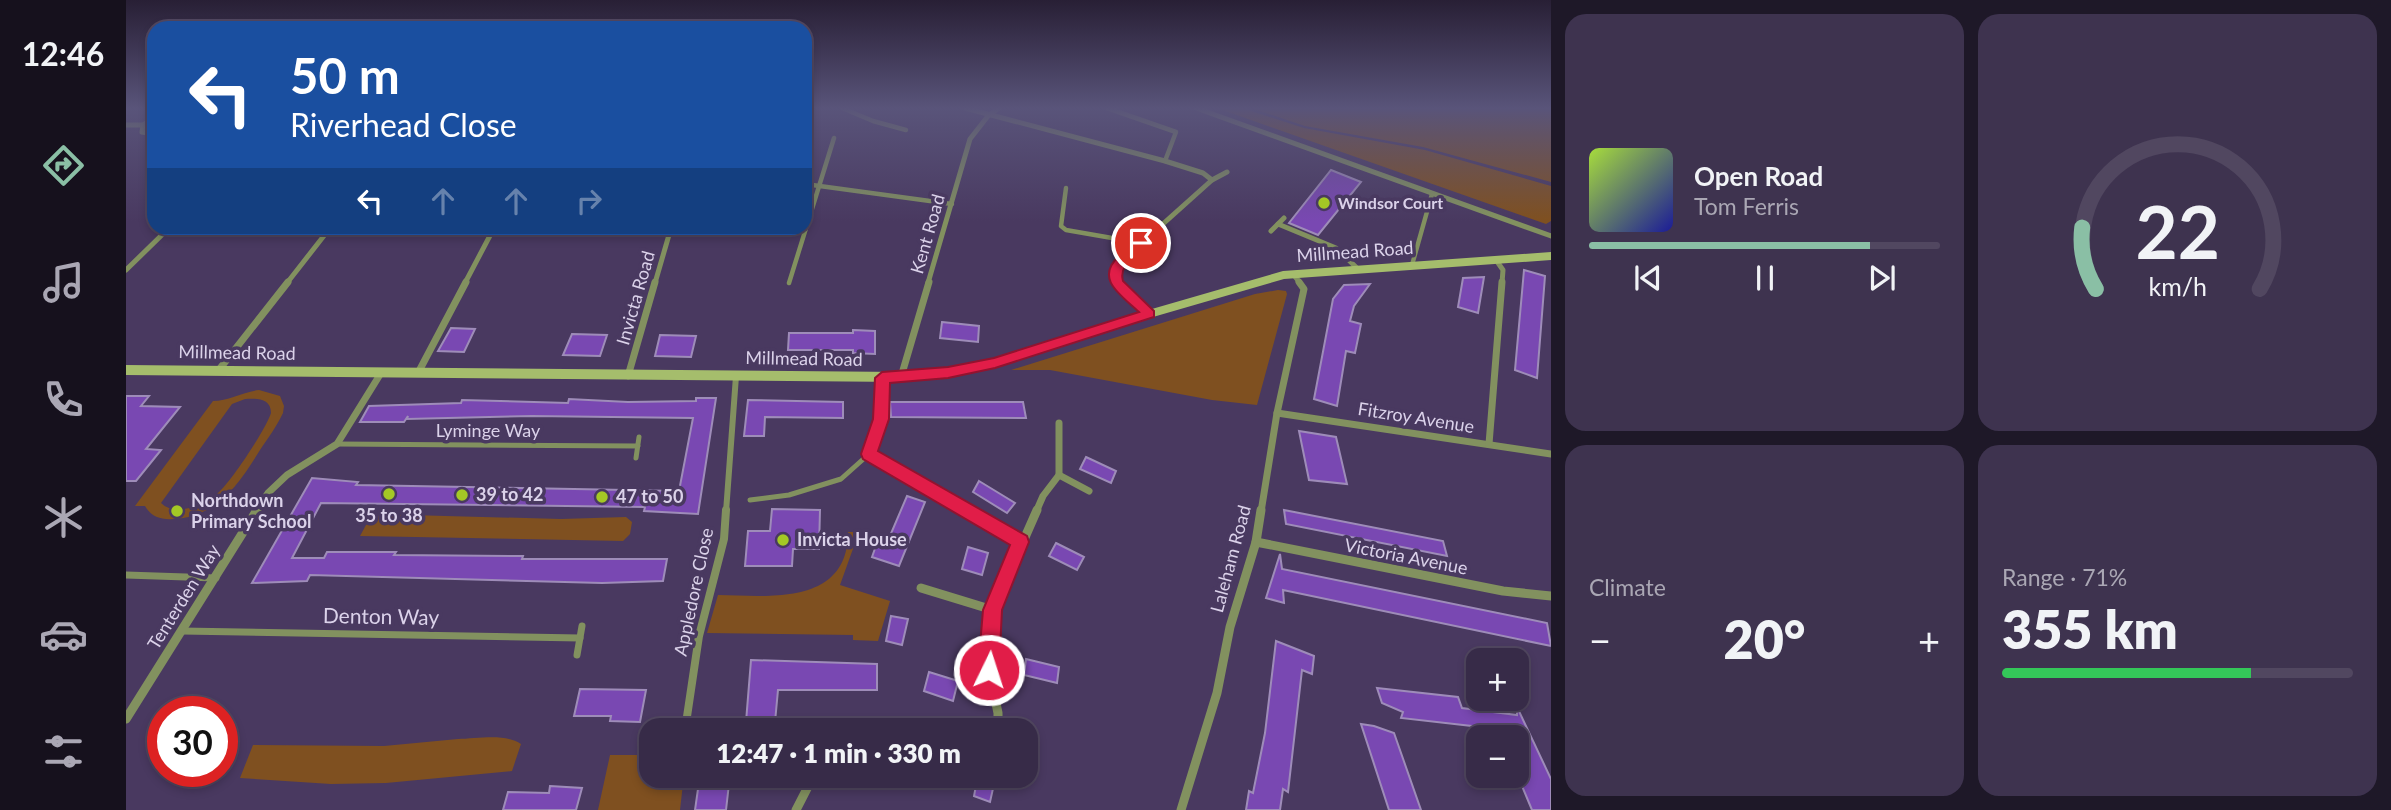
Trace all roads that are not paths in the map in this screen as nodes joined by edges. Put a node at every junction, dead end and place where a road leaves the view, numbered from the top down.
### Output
1 (831, 146) edge
2 (968, 146) edge
3 (1105, 146) edge
4 (1171, 146) edge
5 (1300, 146) edge
6 (1165, 161) junction
7 (1227, 172) dead end
8 (1212, 180) junction
9 (812, 185) edge
10 (818, 186) junction
11 (1066, 188) dead end
12 (1432, 194) junction
13 (951, 204) junction
14 (812, 206) edge
15 (1284, 218) dead end
16 (1278, 224) junction
17 (1270, 230) dead end
18 (162, 235) edge
19 (325, 235) edge
20 (490, 235) edge
21 (669, 235) edge
22 (803, 235) edge
23 (1551, 236) edge
24 (1130, 251) junction
25 (1551, 256) edge
26 (1496, 260) junction
27 (1412, 265) junction
28 (1358, 269) junction
29 (126, 270) edge
30 (1293, 274) junction
31 (789, 283) dead end
32 (1149, 314) junction
33 (126, 370) edge
34 (218, 371) junction
35 (381, 373) junction
36 (418, 373) junction
37 (628, 376) junction
38 (736, 376) junction
39 (901, 377) junction
40 (882, 378) junction
41 (1277, 412) junction
42 (1059, 423) dead end
43 (639, 437) dead end
44 (337, 444) junction
45 (1489, 444) junction
46 (638, 446) junction
47 (869, 454) junction
48 (1551, 454) edge
49 (636, 458) dead end
50 (1059, 475) junction
51 (1089, 491) dead end
52 (750, 500) dead end
53 (1020, 542) junction
54 (1256, 542) junction
55 (126, 575) edge
56 (216, 578) junction
57 (920, 588) dead end
58 (1551, 596) edge
59 (993, 610) junction
60 (582, 626) dead end
61 (182, 631) junction
62 (580, 638) junction
63 (576, 655) dead end
64 (687, 718) edge
65 (998, 718) edge
66 (126, 719) edge
67 (806, 788) edge
68 (796, 810) edge
69 (1181, 810) edge

1 - 10 lane
2 - 13 street, Kent Road
3 - 6 street
4 - 6 lane
5 - 12 street
6 - 8 street
7 - 8 street
8 - 24 street
9 - 10 lane
10 - 13 lane
10 - 14 lane
11 - 24 lane
12 - 23 street
12 - 27 lane
13 - 39 street, Kent Road
15 - 16 street
16 - 17 street
16 - 28 street
18 - 29 street
19 - 34 street
20 - 36 street
21 - 37 street, Invicta Road
22 - 31 lane
24 - 32 street
25 - 26 main road, Millmead Road
26 - 27 main road, Millmead Road
26 - 45 street
27 - 28 main road, Millmead Road
28 - 30 main road, Millmead Road
30 - 32 main road, Millmead Road
30 - 41 street, Laleham Road
32 - 39 main road, Millmead Road
33 - 34 main road, Millmead Road
34 - 35 main road, Millmead Road
35 - 36 main road, Millmead Road
35 - 44 street, Tenterden Way
36 - 37 main road, Millmead Road
37 - 38 main road, Millmead Road
38 - 40 main road, Millmead Road
38 - 64 street, Appledore Close
39 - 40 main road, Millmead Road
40 - 47 street
41 - 45 street, Fitzroy Avenue
41 - 54 street, Laleham Road
42 - 50 street
43 - 46 lane
44 - 46 lane, Lyminge Way
44 - 56 street, Tenterden Way
45 - 48 street, Fitzroy Avenue
46 - 49 lane
47 - 52 lane
47 - 53 street
50 - 51 street
50 - 53 street
53 - 59 street
54 - 58 street, Victoria Avenue
54 - 69 street, Laleham Road
55 - 56 lane
56 - 61 street, Tenterden Way
57 - 59 street
59 - 65 street
60 - 62 lane
61 - 62 lane, Denton Way
61 - 66 street, Tenterden Way
62 - 63 lane
67 - 68 street

